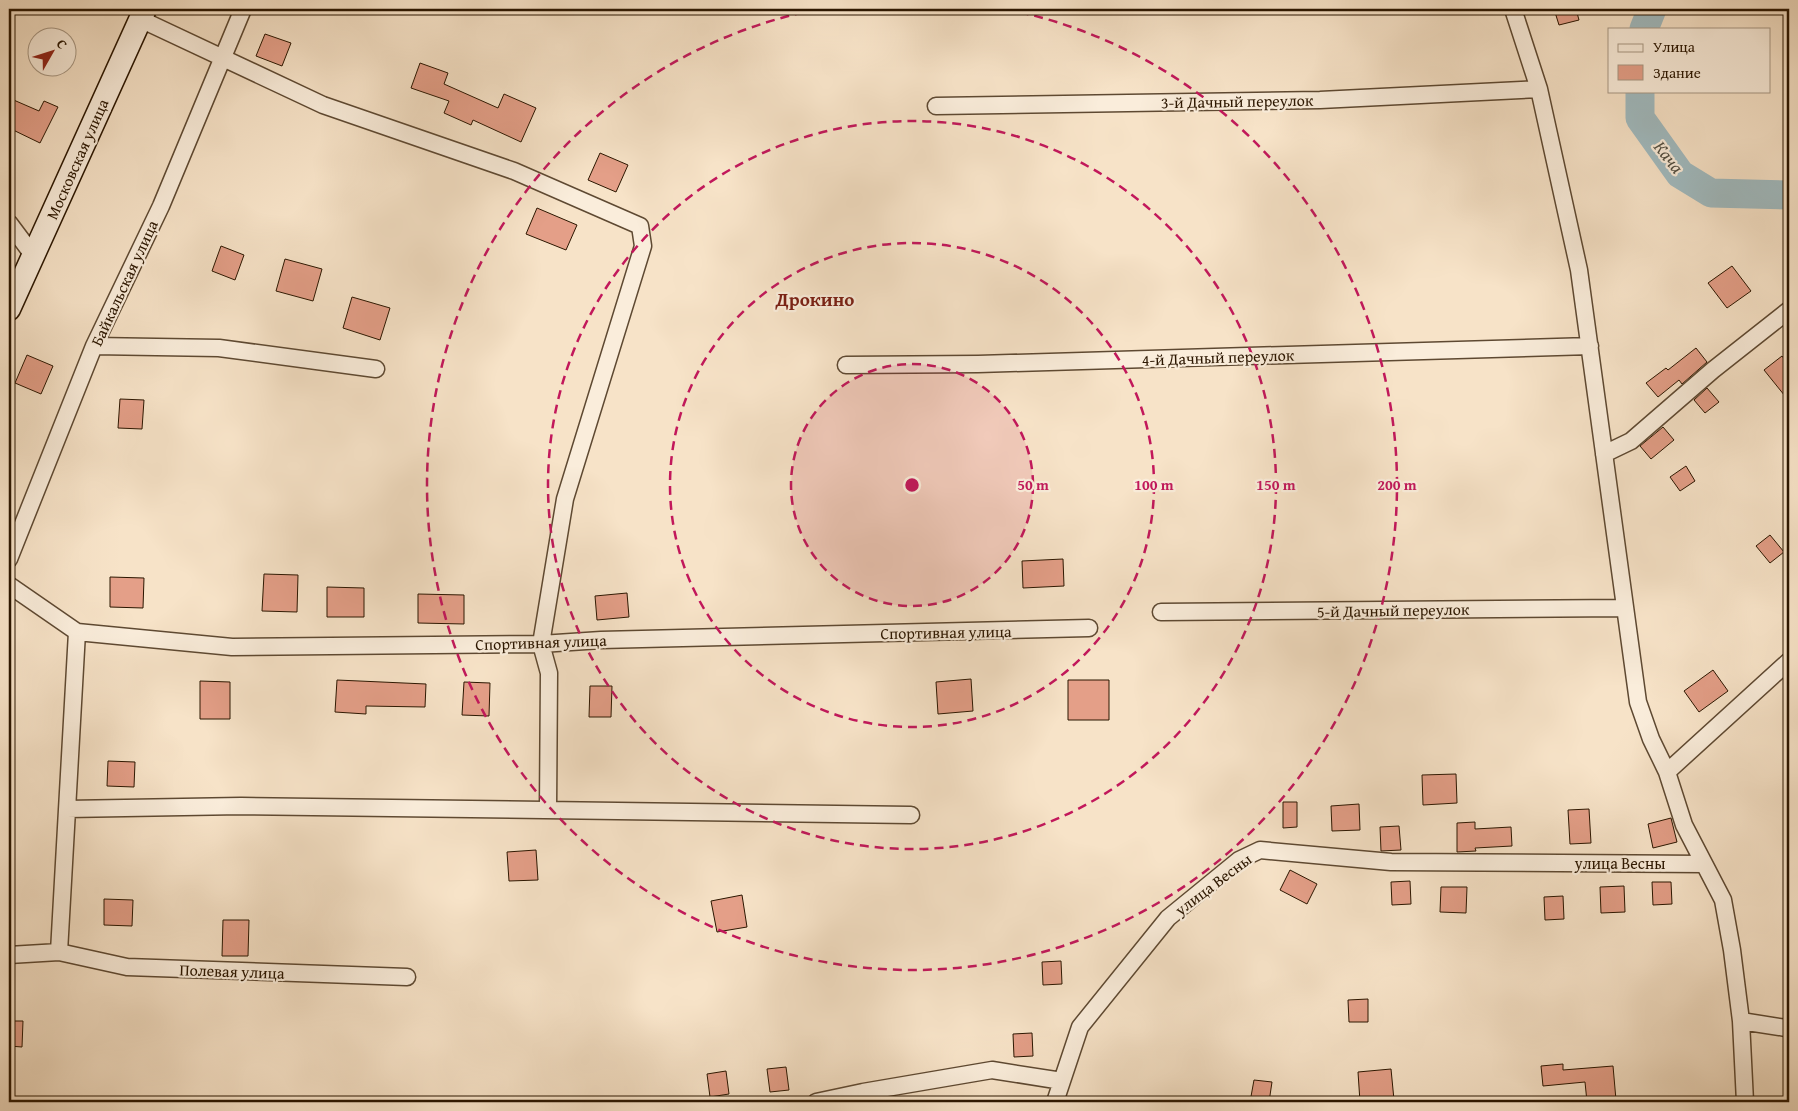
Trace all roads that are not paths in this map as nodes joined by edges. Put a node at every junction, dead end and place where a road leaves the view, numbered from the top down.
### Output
1 (243, 9) edge
2 (1513, 9) edge
3 (143, 14) edge
4 (222, 58) junction
5 (1539, 89) junction
6 (936, 106) dead end
7 (9, 223) edge
8 (33, 255) junction
9 (9, 308) edge
10 (1789, 310) edge
11 (94, 346) junction
12 (1590, 346) junction
13 (846, 365) dead end
14 (376, 370) dead end
15 (1604, 454) junction
16 (9, 559) edge
17 (9, 585) edge
18 (1625, 608) junction
19 (1161, 612) dead end
20 (1089, 628) dead end
21 (77, 632) junction
22 (541, 644) junction
23 (1789, 661) edge
24 (1667, 772) junction
25 (67, 808) junction
26 (548, 810) junction
27 (911, 815) dead end
28 (1704, 864) junction
29 (59, 952) junction
30 (9, 955) edge
31 (407, 977) dead end
32 (1741, 1021) junction
33 (1789, 1025) edge
34 (1062, 1081) junction
35 (816, 1102) edge
36 (1055, 1102) edge
37 (1745, 1102) edge

1 - 4 street, Байкальская улица
2 - 5 street
3 - 4 street
3 - 8 street, Московская улица
4 - 11 street, Байкальская улица
4 - 22 street
5 - 6 street, 3-й Дачный переулок
5 - 12 street
7 - 8 street
8 - 9 street, Московская улица
10 - 15 street
11 - 14 street
11 - 16 street, Байкальская улица
12 - 13 street, 4-й Дачный переулок
12 - 15 street
15 - 18 street
17 - 21 street, Спортивная улица
18 - 19 street, 5-й Дачный переулок
18 - 24 street
20 - 22 street, Спортивная улица
21 - 22 street, Спортивная улица
21 - 25 street
22 - 26 street
23 - 24 street
24 - 28 street
25 - 26 street
25 - 29 street
26 - 27 street
28 - 32 street
28 - 34 street, улица Весны
29 - 30 street, Полевая улица
29 - 31 street, Полевая улица
32 - 33 street
32 - 37 street
34 - 35 street
34 - 36 street, улица Весны

